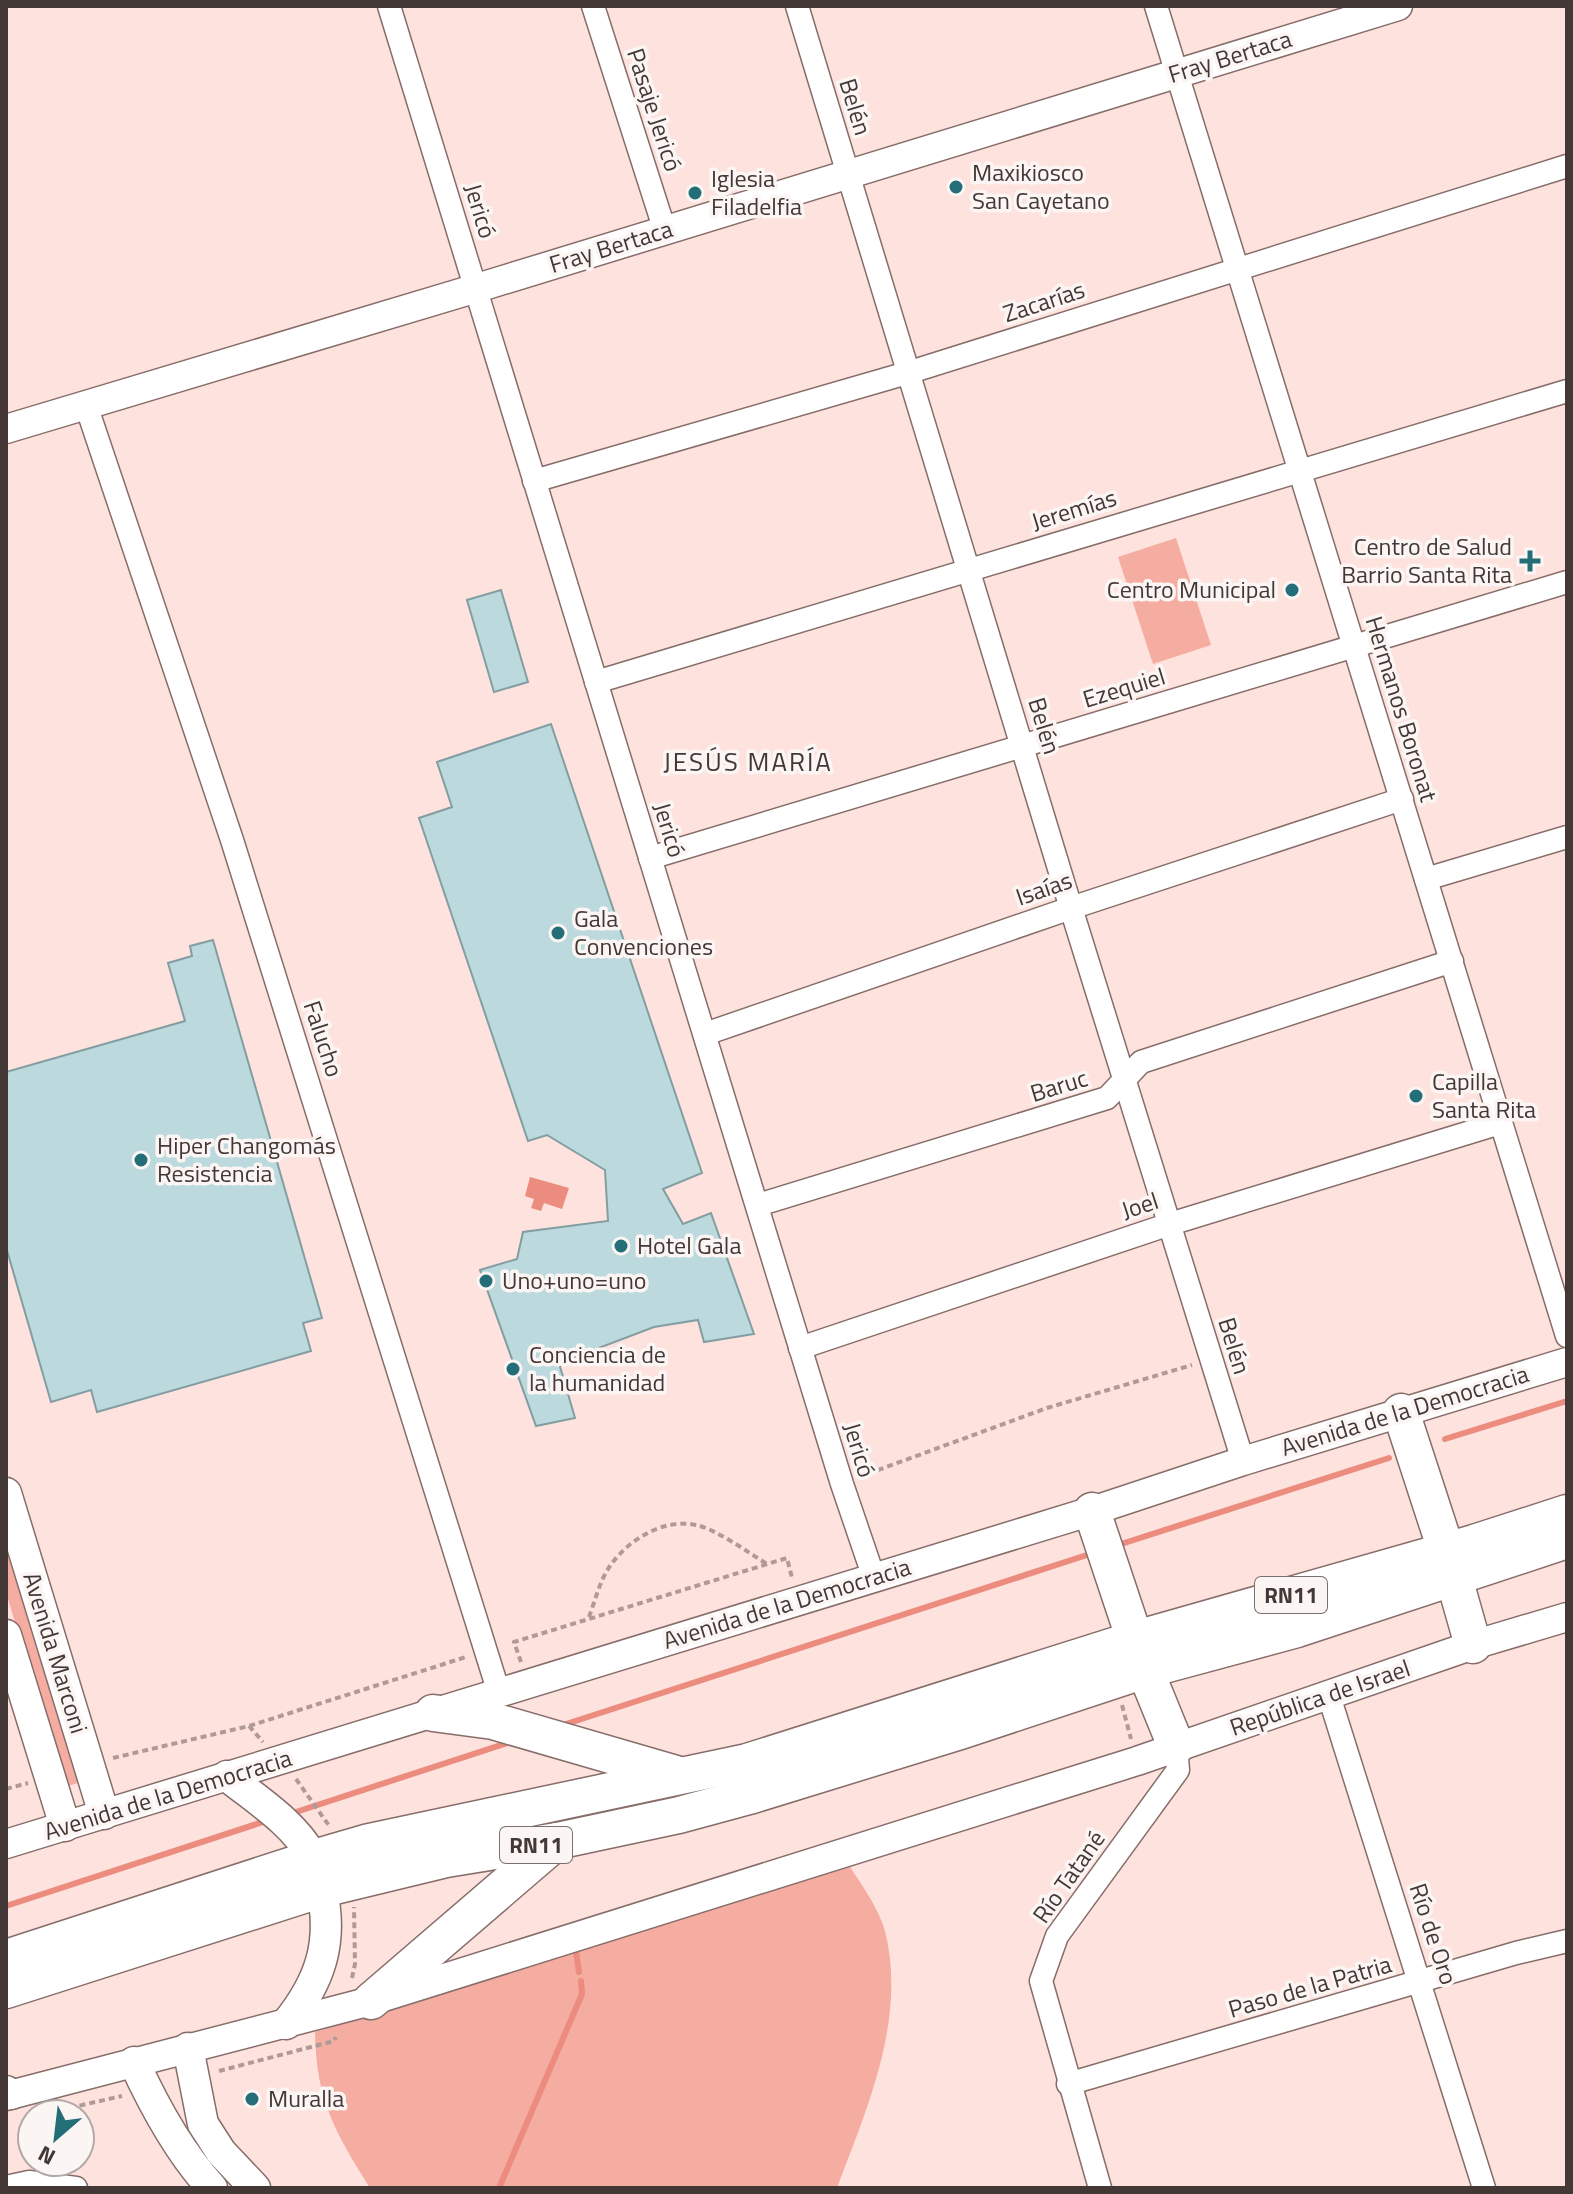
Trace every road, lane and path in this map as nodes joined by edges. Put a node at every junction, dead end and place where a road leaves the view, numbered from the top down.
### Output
1 (389, 6) edge
2 (593, 6) edge
3 (797, 6) edge
4 (1156, 6) edge
5 (1394, 7) edge
6 (1178, 73) junction
7 (1567, 166) edge
8 (849, 175) junction
9 (665, 231) junction
10 (1238, 267) junction
11 (477, 288) junction
12 (907, 373) junction
13 (1567, 391) edge
14 (86, 405) junction
15 (6, 429) edge
16 (1300, 469) junction
17 (534, 481) junction
18 (968, 569) junction
19 (1567, 582) edge
20 (1354, 645) junction
21 (596, 682) junction
22 (1022, 746) junction
23 (1402, 799) junction
24 (1567, 837) edge
25 (650, 858) junction
26 (1426, 879) junction
27 (1071, 908) junction
28 (1452, 961) junction
29 (705, 1034) junction
30 (1124, 1079) junction
31 (1500, 1123) junction
32 (758, 1205) junction
33 (1170, 1224) junction
34 (1567, 1336) edge
35 (800, 1348) junction
36 (1211, 1360) junction
37 (1567, 1362) edge
38 (1401, 1412) junction
39 (1243, 1461) junction
40 (842, 1484) junction
41 (6, 1493) edge
42 (1092, 1511) junction
43 (1567, 1513) edge
44 (1567, 1540) edge
45 (767, 1564) junction
46 (1450, 1564) junction
47 (874, 1578) junction
48 (799, 1601) junction
49 (589, 1617) junction
50 (1567, 1617) edge
51 (6, 1635) edge
52 (1473, 1645) junction
53 (486, 1650) junction
54 (1141, 1654) junction
55 (529, 1683) junction
56 (499, 1693) junction
57 (1329, 1696) junction
58 (433, 1713) junction
59 (249, 1726) junction
60 (1176, 1746) junction
61 (280, 1760) junction
62 (88, 1764) junction
63 (50, 1776) junction
64 (227, 1776) junction
65 (686, 1776) junction
66 (6, 1789) edge
67 (104, 1814) junction
68 (65, 1826) junction
69 (557, 1841) junction
70 (6, 1844) edge
71 (332, 1870) junction
72 (1567, 1941) edge
73 (6, 1958) edge
74 (1421, 1982) junction
75 (6, 1990) edge
76 (359, 2004) junction
77 (286, 2024) junction
78 (134, 2062) junction
79 (191, 2063) junction
80 (1068, 2084) junction
81 (147, 2091) junction
82 (8, 2094) edge
83 (96, 2102) edge
84 (6, 2187) edge
85 (76, 2188) edge
86 (212, 2188) edge
87 (255, 2188) edge
88 (1100, 2188) edge
89 (1484, 2188) edge

1 - 11 street, Jericó
2 - 9 street, Pasaje Jericó
3 - 8 street, Belén
4 - 6 street, Hermanos Boronat
5 - 6 street, Fray Bertaca
6 - 8 street, Fray Bertaca
6 - 10 street, Hermanos Boronat
7 - 10 street, Zacarías
8 - 9 street, Fray Bertaca
8 - 12 street, Belén
9 - 11 street, Fray Bertaca
10 - 12 street, Zacarías
10 - 16 street, Hermanos Boronat
11 - 14 street, Fray Bertaca
11 - 17 street, Jericó
12 - 17 street, Zacarías
12 - 18 street, Belén
13 - 16 street, Jeremías
14 - 15 street, Fray Bertaca
14 - 53 street, Falucho
16 - 18 street, Jeremías
16 - 20 street, Hermanos Boronat
17 - 21 street, Jericó
18 - 21 street, Jeremías
18 - 22 street, Belén
19 - 20 street, Ezequiel
20 - 22 street, Ezequiel
20 - 23 street, Hermanos Boronat
21 - 25 street, Jericó
22 - 25 street, Ezequiel
22 - 27 street, Belén
23 - 26 street, Hermanos Boronat
23 - 27 street, Isaías
24 - 26 street
25 - 29 street, Jericó
26 - 28 street, Hermanos Boronat
27 - 29 street, Isaías
27 - 30 street, Belén
28 - 30 street, Baruc
28 - 31 street, Hermanos Boronat
29 - 32 street, Jericó
30 - 32 street, Baruc
30 - 33 street, Belén
31 - 33 street, Joel
31 - 34 street, Hermanos Boronat
32 - 35 street, Jericó
33 - 35 street, Joel
33 - 36 street, Belén
35 - 40 street, Jericó
36 - 39 street, Belén
36 - 40 path
37 - 38 street, Avenida de la Democracia
38 - 39 street, Avenida de la Democracia
38 - 46 highway
39 - 42 street, Avenida de la Democracia
40 - 47 street, Jericó
41 - 62 main road, Avenida Marconi
42 - 47 street, Avenida de la Democracia
42 - 54 highway
43 - 46 highway, RN11
44 - 46 highway, RN11
45 - 48 path
45 - 49 path
45 - 49 path
46 - 52 highway
46 - 54 highway, RN11
47 - 48 street, Avenida de la Democracia
48 - 55 street, Avenida de la Democracia
49 - 55 path
50 - 52 street, República de Israel
51 - 63 main road, Avenida Marconi
52 - 57 street, República de Israel
53 - 56 street, Falucho
53 - 59 path
54 - 60 highway
54 - 65 highway, RN11
54 - 69 highway, RN11
55 - 56 street, Avenida de la Democracia
56 - 58 street, Avenida de la Democracia
57 - 60 street, República de Israel
57 - 74 street, Río de Oro
58 - 61 street, Avenida de la Democracia
58 - 65 highway
59 - 61 path
59 - 62 path
60 - 76 street, República de Israel
60 - 80 street, Río Tatané
61 - 64 street, Avenida de la Democracia
61 - 71 path
62 - 67 main road, Avenida Marconi
63 - 66 path
63 - 68 main road, Avenida Marconi
64 - 67 street, Avenida de la Democracia
64 - 71 main road
65 - 71 highway, RN11
67 - 68 street, Avenida de la Democracia
68 - 70 street, Avenida de la Democracia
69 - 71 highway, RN11
69 - 76 highway
71 - 73 highway, RN11
71 - 75 highway, RN11
71 - 76 path
71 - 77 main road
72 - 74 street, Paso de la Patria
74 - 80 street, Paso de la Patria
74 - 89 street, Río de Oro
76 - 77 street
76 - 79 path
77 - 79 street
78 - 79 street
78 - 81 main road
78 - 82 street
79 - 87 main road
80 - 88 street, Río Tatané
81 - 83 path
81 - 86 main road
84 - 85 street

